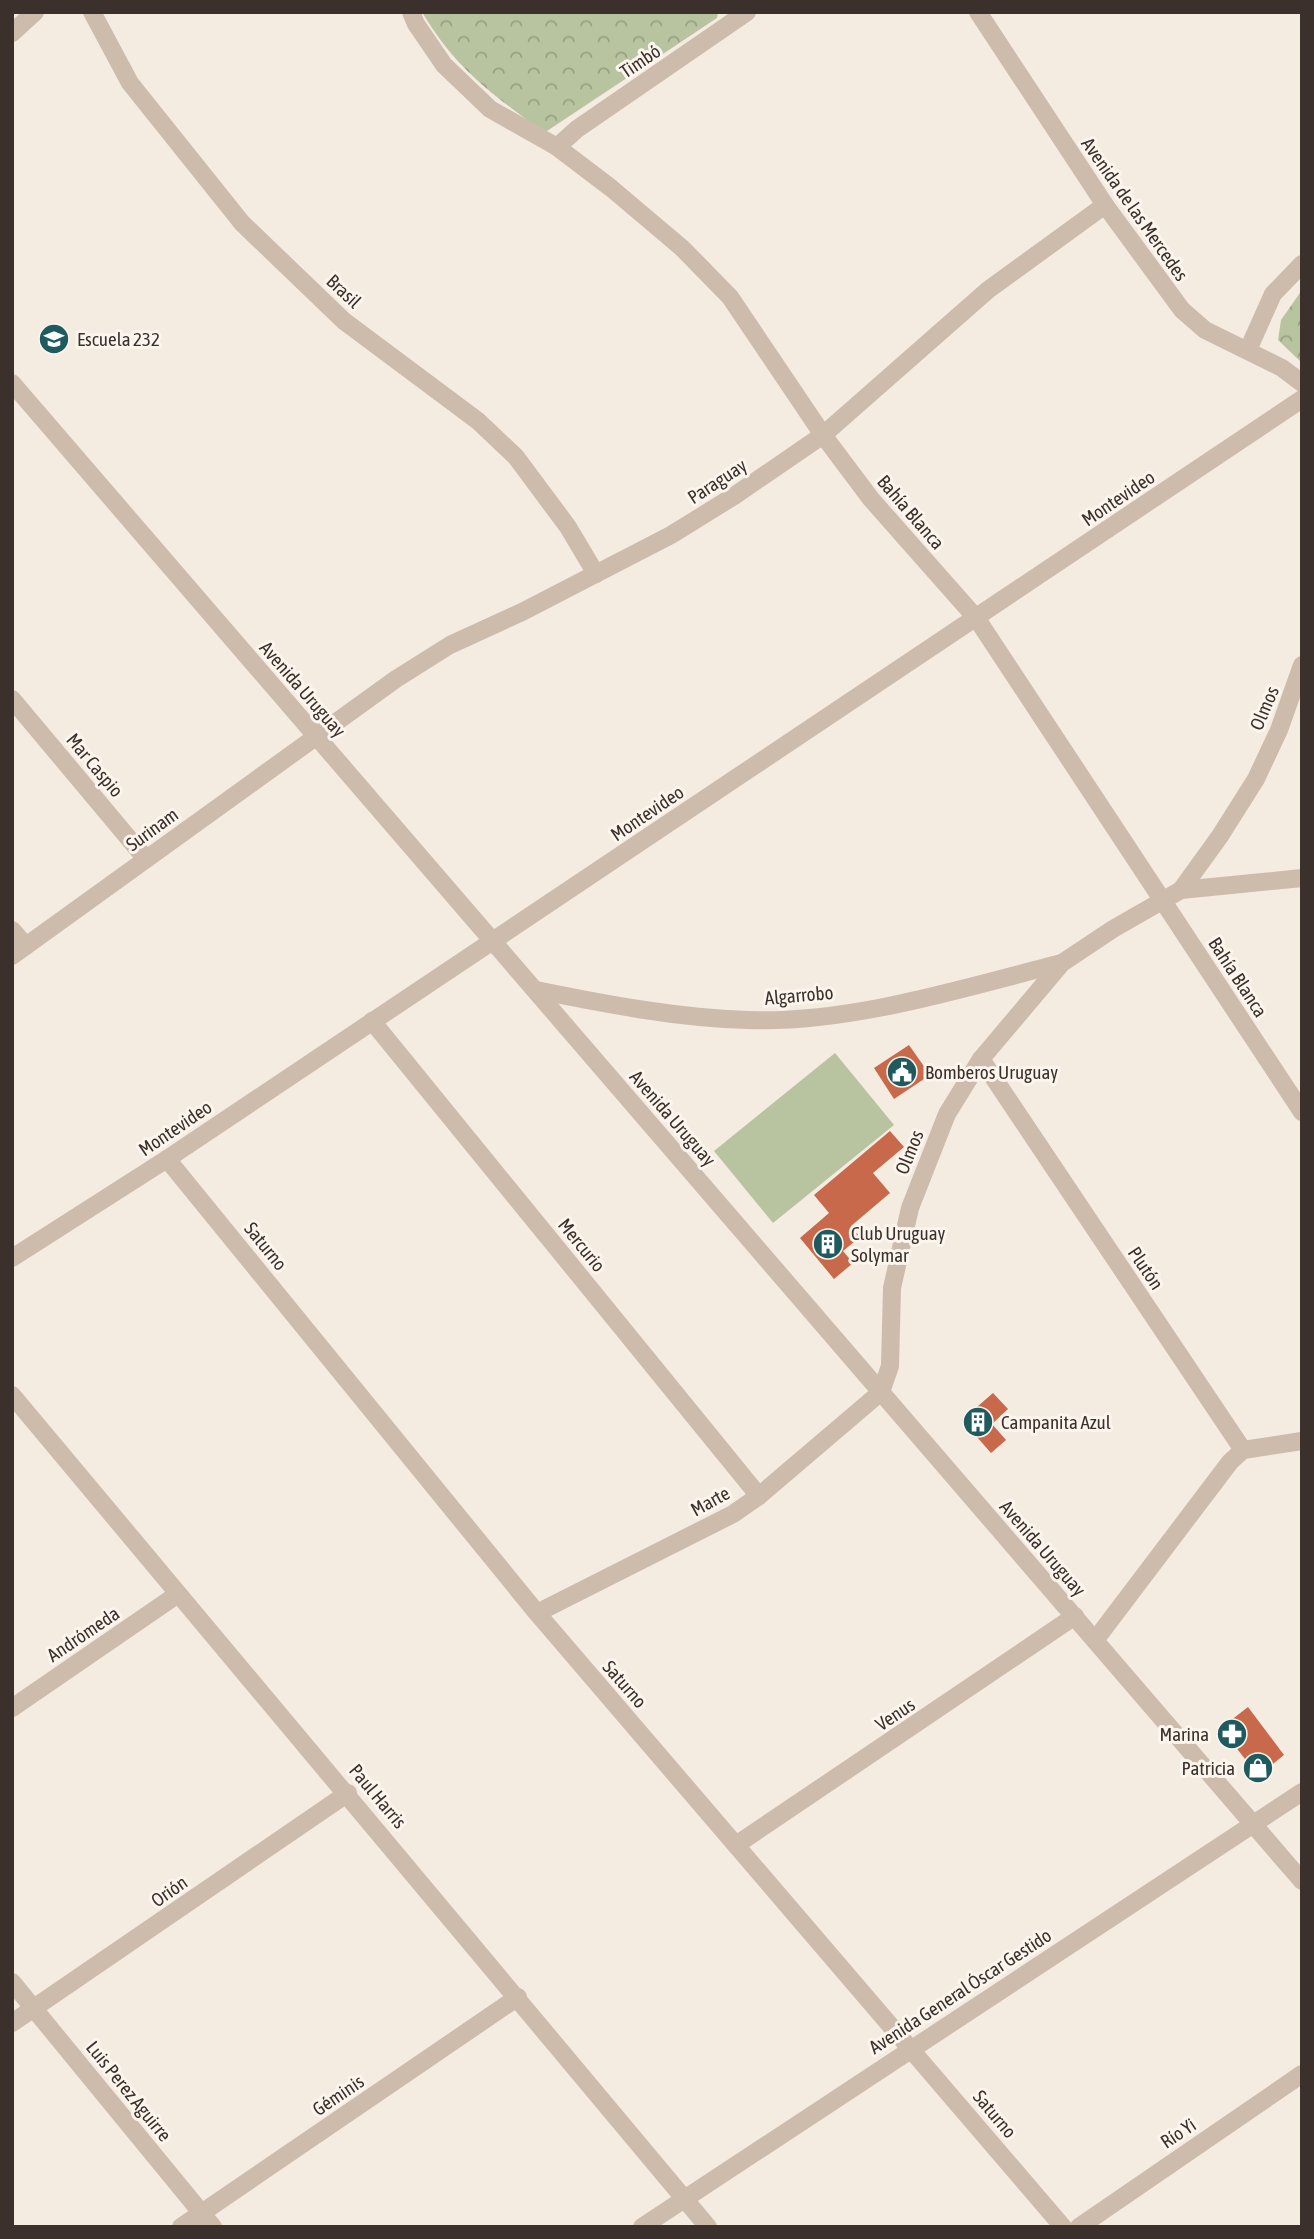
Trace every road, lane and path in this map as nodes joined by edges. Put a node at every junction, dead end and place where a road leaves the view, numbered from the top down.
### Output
1 (35, 12) edge
2 (92, 12) edge
3 (411, 12) edge
4 (747, 12) edge
5 (978, 12) edge
6 (12, 33) edge
7 (557, 147) junction
8 (1105, 205) junction
9 (1302, 264) edge
10 (1248, 351) junction
11 (12, 383) edge
12 (1302, 383) edge
13 (1302, 399) edge
14 (823, 435) junction
15 (596, 573) junction
16 (977, 619) junction
17 (1302, 665) edge
18 (12, 699) edge
19 (316, 737) junction
20 (146, 859) junction
21 (1302, 878) edge
22 (1181, 890) junction
23 (1162, 900) junction
24 (12, 930) edge
25 (495, 940) junction
26 (19, 951) edge
27 (1062, 963) junction
28 (536, 990) junction
29 (372, 1021) junction
30 (981, 1059) junction
31 (1302, 1112) edge
32 (167, 1159) junction
33 (12, 1258) edge
34 (881, 1392) junction
35 (12, 1395) edge
36 (1302, 1441) edge
37 (1243, 1450) junction
38 (759, 1496) junction
39 (178, 1594) junction
40 (537, 1613) junction
41 (1075, 1616) junction
42 (1096, 1639) junction
43 (12, 1708) edge
44 (1302, 1792) edge
45 (348, 1793) junction
46 (1254, 1824) junction
47 (736, 1844) junction
48 (1302, 1881) edge
49 (12, 1982) edge
50 (518, 1997) junction
51 (35, 2009) junction
52 (12, 2023) edge
53 (912, 2048) junction
54 (1302, 2074) edge
55 (685, 2198) junction
56 (208, 2220) edge
57 (181, 2227) edge
58 (642, 2227) edge
59 (708, 2227) edge
60 (1063, 2227) edge
61 (1079, 2227) edge

1 - 6 street
2 - 15 street, Brasil
3 - 7 street, Bahía Blanca
4 - 7 street, Timbó
5 - 8 street, Avenida de las Mercedes
7 - 14 street, Bahía Blanca
8 - 10 street, Avenida de las Mercedes
8 - 14 street, Paraguay
9 - 10 street
10 - 12 street, Avenida de las Mercedes
11 - 19 street, Avenida Uruguay
13 - 16 street, Montevideo
14 - 15 street, Paraguay
14 - 16 street, Bahía Blanca
15 - 19 street, Paraguay
16 - 23 street, Bahía Blanca
16 - 25 street, Montevideo
17 - 22 street, Olmos
18 - 20 street, Mar Caspio
19 - 20 street, Surinam
19 - 25 street, Avenida Uruguay
20 - 26 street, Surinam
21 - 22 street
22 - 23 street, Olmos
23 - 27 street, Olmos
23 - 31 street, Bahía Blanca
24 - 26 street
25 - 28 street, Avenida Uruguay
25 - 29 street, Montevideo
27 - 28 street, Algarrobo
27 - 30 street, Olmos
28 - 34 street, Avenida Uruguay
29 - 32 street, Montevideo
29 - 38 street, Mercurio
30 - 34 street, Olmos
30 - 37 street, Plutón
32 - 33 street, Montevideo
32 - 40 street, Saturno
34 - 38 street, Marte
34 - 41 street, Avenida Uruguay
35 - 39 street, Paul Harris
36 - 37 street
37 - 42 street
38 - 40 street, Marte
39 - 43 street, Andrómeda
39 - 45 street, Paul Harris
40 - 47 street, Saturno
41 - 42 street, Avenida Uruguay
41 - 47 street, Venus
42 - 46 street, Avenida Uruguay
44 - 46 street, Avenida General Óscar Gestido
45 - 50 street, Paul Harris
45 - 51 street, Orión
46 - 48 street, Avenida Uruguay
46 - 53 street, Avenida General Óscar Gestido
47 - 53 street, Saturno
49 - 51 street, Luis Perez Aguirre
50 - 55 street, Paul Harris
50 - 56 street, Géminis
51 - 52 street, Orión
51 - 56 street, Luis Perez Aguirre
53 - 55 street, Avenida General Óscar Gestido
53 - 60 street, Saturno
54 - 61 street, Río Yi
55 - 58 street, Avenida General Óscar Gestido
55 - 59 street, Paul Harris
56 - 57 street, Géminis

